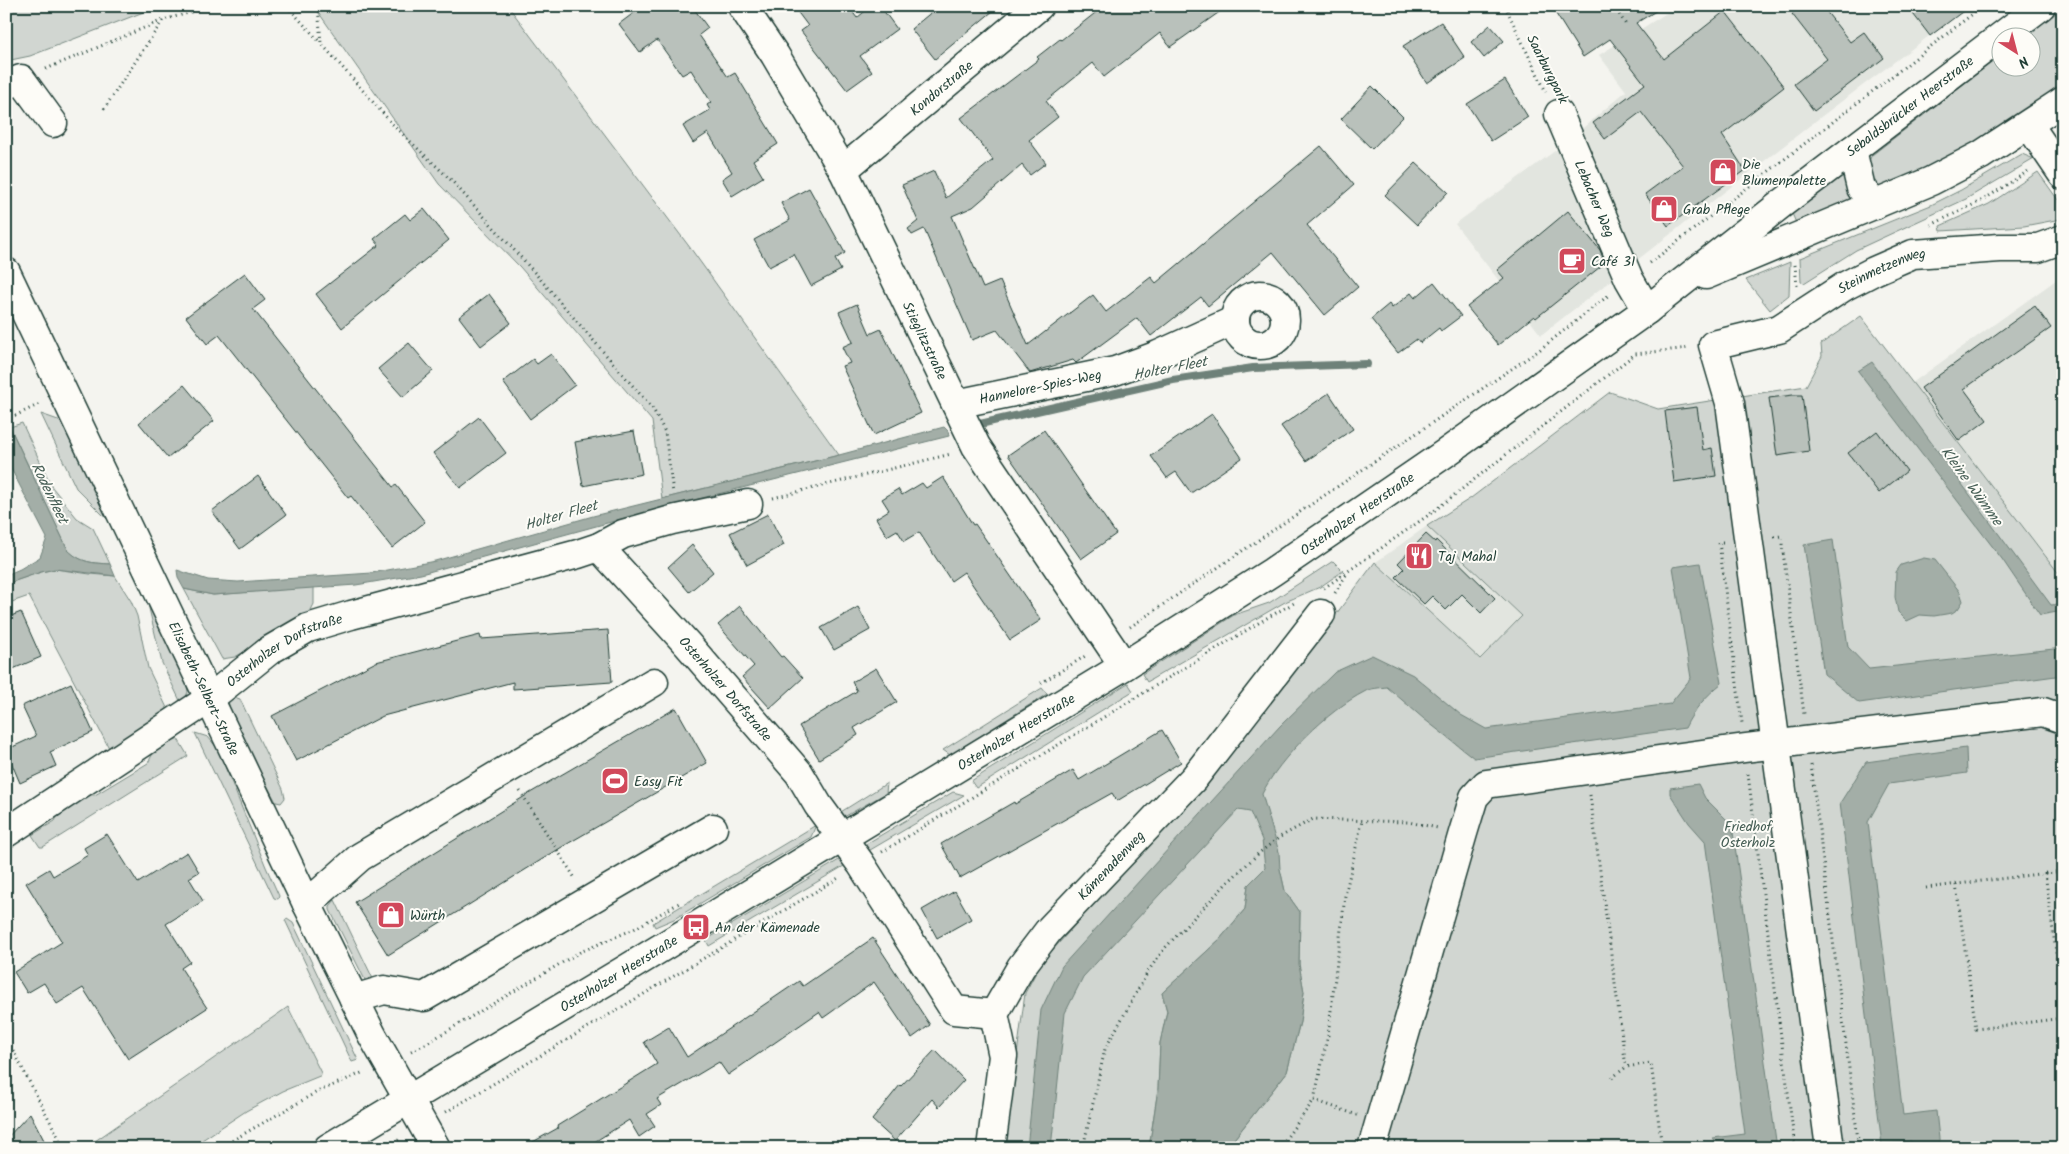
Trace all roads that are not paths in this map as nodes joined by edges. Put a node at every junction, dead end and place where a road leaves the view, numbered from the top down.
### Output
1 (742, 6) edge
2 (1039, 6) edge
3 (2041, 6) edge
4 (14, 82) edge
5 (2063, 101) edge
6 (1559, 114) road end
7 (53, 124) dead end
8 (2029, 125) junction
9 (1852, 150) junction
10 (843, 170) junction
11 (2063, 175) edge
12 (1780, 205) joint
13 (1875, 205) junction
14 (2063, 239) edge
15 (6, 272) edge
16 (1682, 285) junction
17 (1647, 310) junction
18 (1235, 320) dead end
19 (956, 404) junction
20 (748, 504) road end
21 (599, 547) junction
22 (1316, 600) road end
23 (1124, 666) junction
24 (654, 682) dead end
25 (210, 699) junction
26 (2063, 719) edge
27 (1777, 744) junction
28 (713, 828) dead end
29 (6, 833) edge
30 (843, 838) junction
31 (307, 904) junction
32 (354, 999) junction
33 (994, 1014) junction
34 (409, 1100) junction
35 (1376, 1135) edge
36 (430, 1136) edge
37 (328, 1148) edge
38 (991, 1148) edge
39 (1830, 1148) edge

1 - 10 street, Stieglitzstraße
2 - 10 street, Kondorstraße
3 - 9 street, Sebaldsbrücker Heerstraße
4 - 7 street
5 - 8 street
6 - 17 street, Lebacher Weg
8 - 11 street
8 - 13 street
9 - 12 street, Sebaldsbrücker Heerstraße
9 - 13 street
10 - 19 street, Stieglitzstraße
12 - 16 street, Osterholzer Heerstraße
13 - 16 street, Osterholzer Heerstraße
14 - 27 street, Steinmetzenweg
15 - 25 street, Elisabeth-Selbert-Straße
16 - 17 street, Osterholzer Heerstraße
17 - 23 street, Osterholzer Heerstraße
18 - 19 street, Hannelore-Spies-Weg
19 - 23 street, Stieglitzstraße
20 - 21 street, Osterholzer Dorfstraße
21 - 25 street, Osterholzer Dorfstraße
21 - 30 street, Osterholzer Dorfstraße
22 - 33 street, Kämenadenweg
23 - 30 street, Osterholzer Heerstraße
24 - 31 street
25 - 29 street, Osterholzer Dorfstraße
25 - 31 street, Elisabeth-Selbert-Straße
26 - 27 street
27 - 35 street
27 - 39 street
28 - 32 street
30 - 33 street, Osterholzer Dorfstraße
30 - 34 street, Osterholzer Heerstraße
31 - 32 street, Elisabeth-Selbert-Straße
32 - 34 street, Elisabeth-Selbert-Straße
33 - 38 street
34 - 36 street
34 - 37 street, Osterholzer Heerstraße

